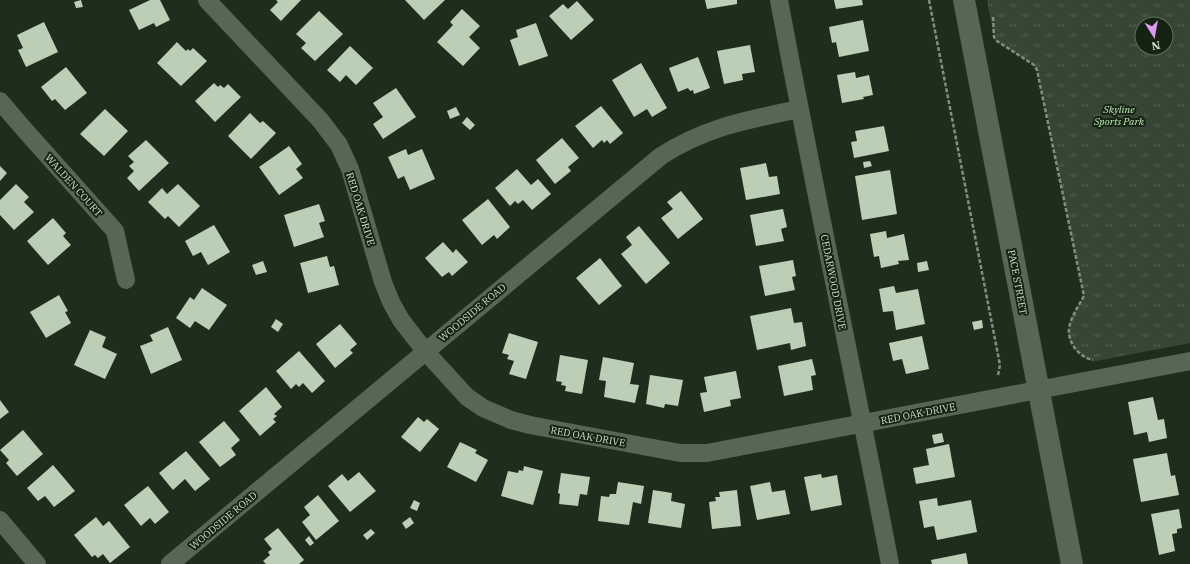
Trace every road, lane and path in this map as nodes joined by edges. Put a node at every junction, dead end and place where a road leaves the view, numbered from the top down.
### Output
1 (207, 0) edge
2 (779, 0) edge
3 (929, 0) edge
4 (964, 0) edge
5 (993, 18) dead end
6 (0, 101) edge
7 (799, 109) junction
8 (126, 280) dead end
9 (425, 351) junction
10 (1096, 361) dead end
11 (1190, 361) edge
12 (998, 375) dead end
13 (1039, 390) junction
14 (863, 423) junction
15 (0, 520) edge
16 (37, 564) edge
17 (170, 564) edge
18 (890, 564) edge
19 (1072, 564) edge

1 - 9 street, RED OAK DRIVE
2 - 7 street, CEDARWOOD DRIVE
3 - 12 path
4 - 13 main road, PACE STREET
5 - 10 path
6 - 8 street, WALDEN COURT
7 - 9 street, WOODSIDE ROAD
7 - 14 street, CEDARWOOD DRIVE
9 - 14 street, RED OAK DRIVE
9 - 17 street, WOODSIDE ROAD
11 - 13 street, RED OAK DRIVE
13 - 14 street, RED OAK DRIVE
13 - 19 main road, PACE STREET
14 - 18 street, CEDARWOOD DRIVE
15 - 16 street

